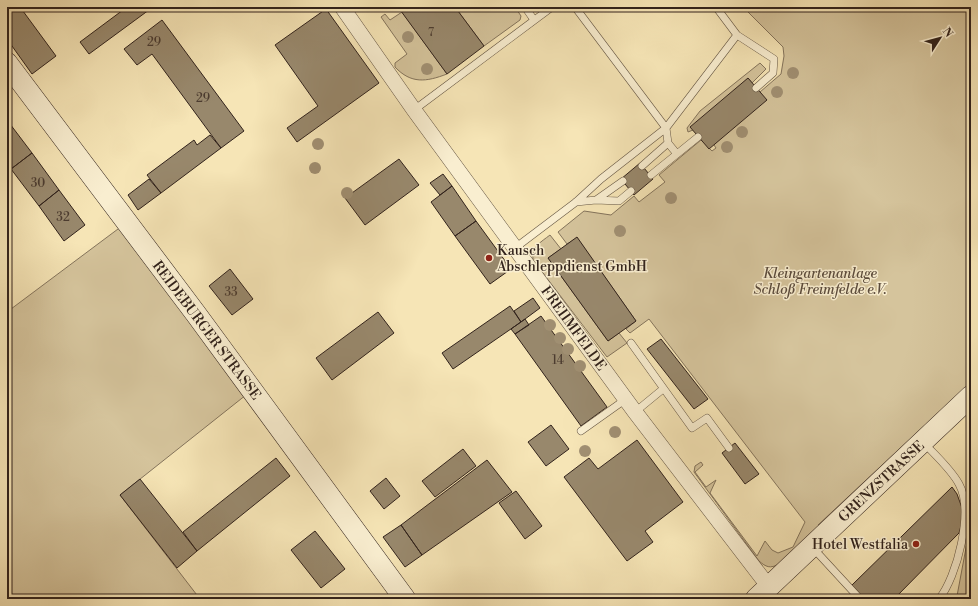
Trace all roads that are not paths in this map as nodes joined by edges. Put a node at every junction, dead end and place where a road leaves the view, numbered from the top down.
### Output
1 (342, 7) edge
2 (525, 7) edge
3 (552, 7) edge
4 (575, 7) edge
5 (716, 7) edge
6 (534, 20) junction
7 (737, 35) junction
8 (7, 64) edge
9 (756, 88) dead end
10 (414, 110) junction
11 (666, 128) junction
12 (698, 137) dead end
13 (668, 143) junction
14 (677, 154) junction
15 (642, 166) dead end
16 (651, 176) dead end
17 (623, 181) dead end
18 (631, 191) dead end
19 (596, 200) junction
20 (576, 202) junction
21 (515, 248) junction
22 (631, 343) dead end
23 (663, 389) junction
24 (971, 396) edge
25 (626, 399) junction
26 (635, 412) junction
27 (581, 431) dead end
28 (922, 441) junction
29 (729, 448) dead end
30 (812, 546) junction
31 (762, 593) edge
32 (405, 599) edge
33 (860, 599) edge
34 (939, 599) edge

1 - 10 street, FREIIMFELDE
2 - 6 lane
3 - 6 lane
4 - 11 lane
5 - 7 lane
6 - 10 lane
7 - 9 lane
7 - 11 lane
8 - 32 street, REIDEBURGER STRASSE
10 - 21 street, FREIIMFELDE
11 - 13 lane
11 - 20 lane
12 - 14 lane
13 - 14 lane
13 - 15 lane
14 - 16 lane
17 - 19 lane
18 - 19 lane
19 - 20 lane
20 - 21 lane
21 - 25 street, FREIIMFELDE
22 - 23 lane
23 - 26 lane
23 - 29 lane
24 - 28 street, GRENZSTRASSE
25 - 26 street, FREIIMFELDE
25 - 27 lane
26 - 31 street, FREIIMFELDE
28 - 30 street, GRENZSTRASSE
28 - 34 lane
30 - 31 street, GRENZSTRASSE
30 - 33 lane

